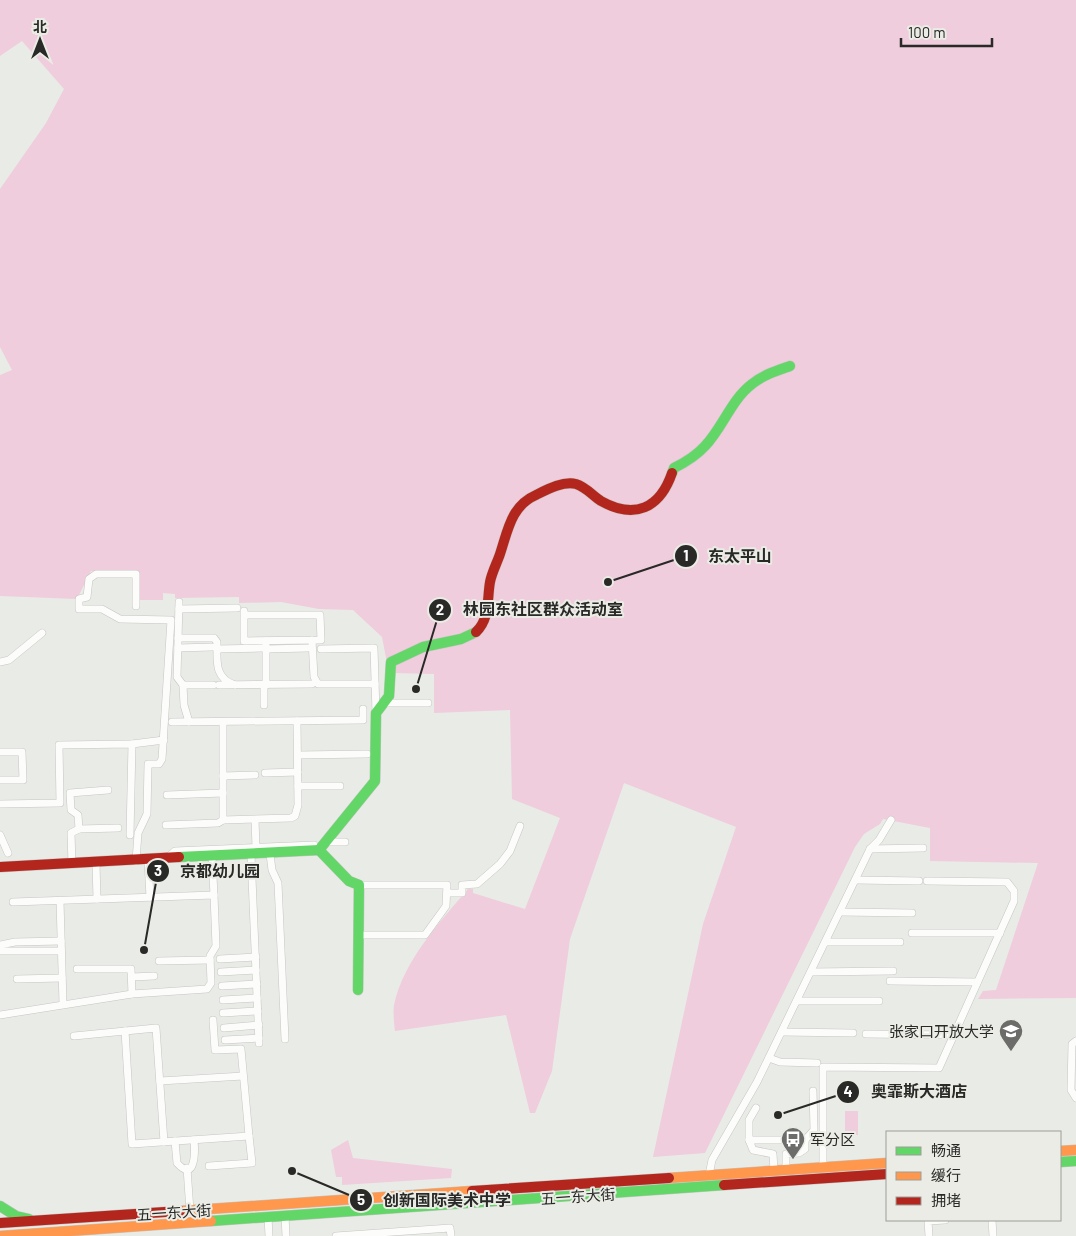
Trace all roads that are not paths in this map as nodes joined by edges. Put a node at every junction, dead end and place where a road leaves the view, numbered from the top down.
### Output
1 (790, 366) dead end
2 (136, 606) dead end
3 (242, 612) junction
4 (42, 633) dead end
5 (178, 638) junction
6 (312, 640) junction
7 (265, 646) junction
8 (178, 648) junction
9 (214, 648) junction
10 (308, 648) dead end
11 (320, 649) dead end
12 (0, 662) edge
13 (312, 684) dead end
14 (375, 684) junction
15 (183, 685) junction
16 (235, 685) junction
17 (265, 685) junction
18 (384, 703) junction
19 (428, 703) dead end
20 (264, 705) dead end
21 (363, 709) dead end
22 (376, 713) junction
23 (297, 721) junction
24 (172, 722) dead end
25 (189, 722) junction
26 (223, 722) junction
27 (164, 740) junction
28 (132, 744) junction
29 (0, 752) edge
30 (367, 754) dead end
31 (298, 755) junction
32 (265, 772) dead end
33 (298, 772) junction
34 (255, 775) dead end
35 (223, 776) junction
36 (0, 780) edge
37 (298, 786) junction
38 (340, 786) dead end
39 (108, 790) dead end
40 (223, 794) junction
41 (167, 795) dead end
42 (0, 804) edge
43 (223, 820) junction
44 (255, 820) junction
45 (891, 820) dead end
46 (166, 825) dead end
47 (520, 826) dead end
48 (118, 828) dead end
49 (79, 830) junction
50 (0, 835) edge
51 (130, 835) dead end
52 (332, 838) junction
53 (342, 842) dead end
54 (316, 848) junction
55 (923, 848) dead end
56 (870, 849) junction
57 (253, 851) junction
58 (8, 854) dead end
59 (270, 854) junction
60 (212, 858) junction
61 (148, 860) junction
62 (165, 860) junction
63 (136, 861) junction
64 (96, 863) junction
65 (72, 864) junction
66 (0, 867) edge
67 (856, 880) junction
68 (919, 881) dead end
69 (927, 881) dead end
70 (359, 885) junction
71 (447, 892) junction
72 (214, 895) junction
73 (150, 898) junction
74 (97, 899) junction
75 (60, 901) junction
76 (13, 902) dead end
77 (840, 912) junction
78 (912, 913) dead end
79 (912, 933) dead end
80 (1000, 933) junction
81 (359, 936) junction
82 (61, 941) junction
83 (826, 942) junction
84 (900, 942) dead end
85 (0, 945) edge
86 (0, 951) edge
87 (61, 951) junction
88 (256, 957) junction
89 (220, 959) dead end
90 (210, 960) junction
91 (159, 961) dead end
92 (77, 969) dead end
93 (256, 970) junction
94 (893, 971) dead end
95 (221, 972) dead end
96 (811, 972) junction
97 (154, 976) dead end
98 (132, 977) junction
99 (62, 978) junction
100 (17, 979) dead end
101 (890, 982) dead end
102 (977, 982) junction
103 (257, 984) junction
104 (222, 986) dead end
105 (358, 990) dead end
106 (132, 994) junction
107 (257, 998) junction
108 (223, 1000) dead end
109 (797, 1001) junction
110 (879, 1001) dead end
111 (63, 1004) junction
112 (258, 1011) junction
113 (224, 1014) dead end
114 (0, 1015) edge
115 (213, 1020) dead end
116 (258, 1025) junction
117 (224, 1028) dead end
118 (124, 1031) junction
119 (782, 1032) junction
120 (853, 1033) dead end
121 (866, 1034) dead end
122 (953, 1035) junction
123 (74, 1036) dead end
124 (285, 1039) dead end
125 (225, 1040) dead end
126 (1076, 1040) edge
127 (769, 1058) junction
128 (816, 1063) dead end
129 (244, 1076) junction
130 (1074, 1077) edge
131 (160, 1081) junction
132 (813, 1091) dead end
133 (1076, 1098) edge
134 (756, 1108) dead end
135 (249, 1136) junction
136 (194, 1140) junction
137 (749, 1140) junction
138 (805, 1140) junction
139 (175, 1141) junction
140 (164, 1142) junction
141 (1076, 1150) edge
142 (1061, 1151) edge
143 (1076, 1161) edge
144 (886, 1162) edge
145 (1061, 1162) edge
146 (871, 1164) junction
147 (209, 1166) dead end
148 (823, 1167) junction
149 (187, 1168) junction
150 (786, 1169) junction
151 (774, 1170) junction
152 (886, 1174) edge
153 (709, 1175) junction
154 (871, 1175) junction
155 (710, 1186) junction
156 (0, 1206) edge
157 (190, 1211) junction
158 (285, 1216) junction
159 (268, 1217) junction
160 (928, 1221) edge
161 (992, 1221) edge
162 (40, 1222) junction
163 (0, 1223) edge
164 (138, 1231) edge
165 (103, 1232) edge
166 (0, 1236) edge
167 (269, 1236) edge
168 (286, 1236) edge
169 (336, 1236) edge
170 (451, 1236) edge
171 (929, 1236) edge
172 (993, 1236) edge

1 - 18 main road
2 - 27 street
3 - 5 street
3 - 6 street
3 - 7 street
4 - 12 street
5 - 8 street
5 - 9 street
6 - 7 street
6 - 14 street
7 - 9 street
7 - 10 street
7 - 17 street
8 - 9 street
8 - 15 street
9 - 16 street
11 - 14 street
13 - 17 street
14 - 22 street
15 - 16 street
15 - 25 street
16 - 17 street
17 - 20 street
18 - 19 street
18 - 22 main road
21 - 23 street
22 - 52 main road
23 - 26 street
23 - 31 street
24 - 25 street
25 - 26 street
26 - 35 street
27 - 28 street
27 - 63 street
28 - 42 street
28 - 51 street
29 - 36 street
30 - 31 street
31 - 33 street
32 - 33 street
33 - 37 street
34 - 35 street
35 - 40 street
37 - 38 street
37 - 44 street
39 - 49 street
40 - 41 street
40 - 43 street
43 - 44 street
43 - 46 street
44 - 57 street
45 - 56 street
47 - 71 street
48 - 49 street
49 - 65 street
50 - 58 street
52 - 53 street
52 - 54 main road
54 - 57 street
54 - 59 main road
54 - 70 main road
55 - 56 street
56 - 67 street
57 - 59 main road
57 - 60 main road
57 - 62 street
57 - 88 street
59 - 124 street
60 - 62 main road
60 - 72 street
61 - 62 main road
61 - 63 main road
61 - 73 street
63 - 64 main road
64 - 65 main road
64 - 74 street
65 - 66 main road
67 - 68 street
67 - 77 street
69 - 80 street
70 - 71 street
70 - 81 main road
71 - 81 street
72 - 73 street
72 - 90 street
73 - 74 street
74 - 75 street
75 - 76 street
75 - 82 street
77 - 78 street
77 - 83 street
79 - 80 street
80 - 102 street
81 - 105 main road
82 - 85 street
82 - 87 street
83 - 84 street
83 - 96 street
86 - 87 street
87 - 99 street
88 - 89 street
88 - 93 street
90 - 91 street
90 - 106 street
92 - 98 street
93 - 95 street
93 - 103 street
94 - 96 street
96 - 109 street
97 - 98 street
98 - 106 street
99 - 100 street
99 - 111 street
101 - 102 street
102 - 122 street
103 - 104 street
103 - 107 street
106 - 111 street
107 - 108 street
107 - 112 street
109 - 110 street
109 - 119 street
111 - 114 street
112 - 113 street
112 - 116 street
115 - 129 street
116 - 117 street
116 - 125 street
118 - 123 street
118 - 131 street
118 - 140 street
119 - 120 street
119 - 127 street
121 - 122 street
122 - 148 street
126 - 130 street
127 - 128 street
127 - 153 street
129 - 131 street
129 - 135 street
130 - 133 street
131 - 140 street
132 - 138 street
134 - 137 street
135 - 136 street
135 - 147 street
136 - 139 street
136 - 149 street
137 - 138 street
137 - 151 street
138 - 150 street
139 - 140 street
139 - 149 street
141 - 142 main road
143 - 145 main road
144 - 146 main road, 五一东大街
146 - 148 main road, 五一东大街
146 - 154 main road
148 - 150 main road, 五一东大街
149 - 157 street
150 - 151 main road, 五一东大街
151 - 153 main road, 五一东大街
152 - 154 main road, 五一东大街
153 - 155 main road
153 - 157 main road, 五一东大街
154 - 155 main road, 五一东大街
155 - 158 main road, 五一东大街
156 - 162 main road
157 - 162 main road, 五一东大街
158 - 159 main road, 五一东大街
158 - 168 street
159 - 164 main road, 五一东大街
159 - 167 street
160 - 171 street
161 - 172 street
162 - 163 main road, 五一东大街
164 - 165 main road, 五一东大街
165 - 166 main road, 五一东大街
169 - 170 street

